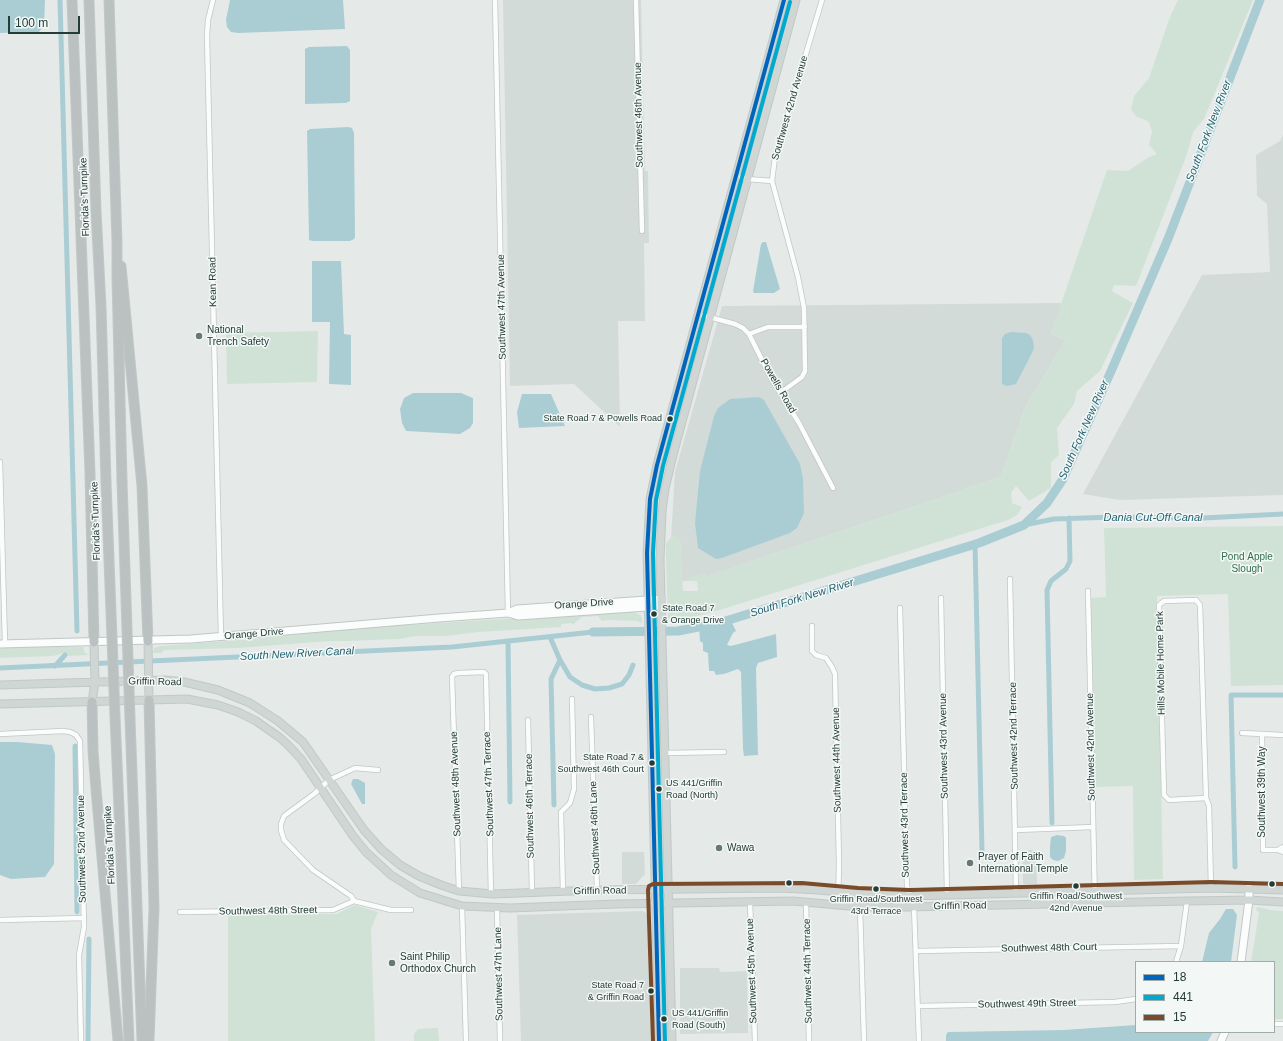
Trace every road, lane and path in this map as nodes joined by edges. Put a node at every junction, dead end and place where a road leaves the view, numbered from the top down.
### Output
1 (72, 0) edge
2 (89, 0) edge
3 (109, 0) edge
4 (213, 0) edge
5 (495, 0) edge
6 (636, 0) edge
7 (784, 0) edge
8 (796, 0) edge
9 (822, 0) edge
10 (773, 40) junction
11 (780, 60) junction
12 (736, 176) junction
13 (747, 180) junction
14 (772, 182) junction
15 (642, 231) dead end
16 (117, 242) junction
17 (698, 314) junction
18 (710, 317) junction
19 (805, 327) junction
20 (749, 334) junction
21 (780, 393) junction
22 (662, 446) junction
23 (0, 462) edge
24 (669, 469) junction
25 (833, 488) dead end
26 (1010, 579) dead end
27 (1088, 591) dead end
28 (941, 598) dead end
29 (648, 603) junction
30 (661, 603) junction
31 (582, 604) junction
32 (900, 608) dead end
33 (572, 612) junction
34 (508, 613) junction
35 (812, 626) dead end
36 (221, 637) junction
37 (148, 641) junction
38 (94, 642) junction
39 (2, 644) edge
40 (452, 676) joint
41 (150, 680) junction
42 (95, 682) junction
43 (24, 684) junction
44 (0, 685) edge
45 (0, 690) edge
46 (572, 699) dead end
47 (149, 700) junction
48 (92, 702) junction
49 (0, 704) edge
50 (591, 717) dead end
51 (528, 720) dead end
52 (651, 732) junction
53 (1242, 733) dead end
54 (0, 734) edge
55 (1262, 734) junction
56 (1283, 735) edge
57 (724, 752) dead end
58 (664, 753) junction
59 (378, 770) dead end
60 (329, 780) junction
61 (320, 788) junction
62 (1206, 798) junction
63 (1093, 827) junction
64 (1016, 830) junction
65 (1283, 847) edge
66 (1280, 851) edge
67 (1211, 888) junction
68 (1249, 888) junction
69 (597, 890) junction
70 (654, 890) junction
71 (668, 890) junction
72 (1095, 890) junction
73 (1283, 890) edge
74 (459, 891) junction
75 (532, 892) junction
76 (563, 892) junction
77 (838, 892) junction
78 (1016, 892) junction
79 (491, 894) junction
80 (947, 894) junction
81 (910, 896) junction
82 (1249, 900) junction
83 (354, 901) junction
84 (1187, 901) junction
85 (750, 902) junction
86 (806, 902) junction
87 (1283, 902) edge
88 (655, 903) junction
89 (668, 903) junction
90 (1095, 903) junction
91 (838, 905) junction
92 (462, 906) junction
93 (860, 907) junction
94 (914, 907) junction
95 (497, 908) junction
96 (411, 910) dead end
97 (180, 912) dead end
98 (84, 918) junction
99 (0, 920) edge
100 (1181, 946) junction
101 (917, 951) junction
102 (1176, 961) edge
103 (1241, 961) edge
104 (1135, 999) edge
105 (918, 1006) junction
106 (81, 1041) edge
107 (118, 1041) edge
108 (129, 1041) edge
109 (142, 1041) edge
110 (149, 1041) edge
111 (466, 1041) edge
112 (500, 1041) edge
113 (659, 1041) edge
114 (672, 1041) edge
115 (754, 1041) edge
116 (810, 1041) edge
117 (864, 1041) edge
118 (919, 1041) edge

1 - 38 highway
2 - 108 highway, Florida's Turnpike, bridge
3 - 16 highway
4 - 36 street, Kean Road
5 - 34 street, Southwest 47th Avenue
6 - 15 street, Southwest 46th Avenue
7 - 10 main road
8 - 11 main road
9 - 14 street, Southwest 42nd Avenue
10 - 11 main road
10 - 12 main road
11 - 13 main road
12 - 13 street
12 - 17 main road
13 - 14 street
13 - 18 main road
14 - 19 street
16 - 37 highway
16 - 109 highway, bridge
17 - 18 street
17 - 22 main road
18 - 20 street
18 - 24 main road
19 - 20 street
19 - 21 street
20 - 21 street, Powells Road
21 - 25 street, Powells Road
22 - 24 main road
22 - 29 main road
23 - 39 street
24 - 30 main road
26 - 64 street, Southwest 42nd Terrace
27 - 63 street, Southwest 42nd Avenue
28 - 80 street, Southwest 43rd Avenue
29 - 30 street, Orange Drive
29 - 31 street, Orange Drive
29 - 33 street, Orange Drive
29 - 52 main road
30 - 58 main road
31 - 33 street
31 - 34 street, Orange Drive
32 - 81 street, Southwest 43rd Terrace
33 - 34 street, Orange Drive
34 - 36 street, Orange Drive
35 - 77 street, Southwest 44th Avenue
36 - 37 street, Orange Drive
37 - 38 street, Orange Drive
37 - 41 main road
38 - 39 street, Orange Drive
38 - 42 main road
40 - 74 street, Southwest 48th Avenue
40 - 79 street, Southwest 47th Terrace
41 - 42 main road, Griffin Road
41 - 47 main road
41 - 60 main road, Griffin Road
42 - 43 main road, Griffin Road
42 - 48 main road
43 - 44 main road, Griffin Road
43 - 45 main road
46 - 76 street
47 - 48 main road, Griffin Road
47 - 61 main road, Griffin Road
47 - 110 highway
48 - 49 main road, Griffin Road
48 - 107 highway
50 - 69 street, Southwest 46th Lane
51 - 75 street, Southwest 46th Terrace
52 - 58 main road
52 - 70 main road
53 - 55 street
54 - 98 street, Southwest 52nd Avenue
55 - 56 street
55 - 66 street, Southwest 39th Way
57 - 58 street
58 - 71 main road
59 - 60 street
60 - 61 street
60 - 74 main road, Griffin Road
61 - 83 street
61 - 92 main road, Griffin Road
62 - 62 street, Hills Mobile Home Park
62 - 67 street, Hills Mobile Home Park
63 - 64 street
63 - 72 street, Southwest 42nd Avenue
64 - 78 street, Southwest 42nd Terrace
65 - 66 street
67 - 68 main road, Griffin Road
67 - 72 main road, Griffin Road
68 - 73 main road, Griffin Road
68 - 82 street
69 - 70 main road, Griffin Road
69 - 76 main road, Griffin Road
70 - 71 main road, Griffin Road
70 - 88 main road
71 - 77 main road, Griffin Road
71 - 89 main road
72 - 78 main road, Griffin Road
72 - 90 street, Southwest 42nd Avenue
74 - 79 main road, Griffin Road
75 - 76 main road, Griffin Road
75 - 79 main road, Griffin Road
77 - 81 main road, Griffin Road
77 - 91 street, Southwest 44th Avenue
78 - 80 main road, Griffin Road
80 - 81 main road, Griffin Road
81 - 94 street, Southwest 43rd Terrace
82 - 84 main road, Griffin Road
82 - 87 main road, Griffin Road
82 - 103 street
83 - 96 street
83 - 97 street, Southwest 48th Street
84 - 90 main road, Griffin Road
84 - 100 street
85 - 86 main road, Griffin Road
85 - 89 main road, Griffin Road
85 - 115 street, Southwest 45th Avenue
86 - 91 main road, Griffin Road
86 - 116 street, Southwest 44th Terrace
88 - 89 main road, Griffin Road
88 - 95 main road, Griffin Road
88 - 113 main road
89 - 114 main road
90 - 94 main road, Griffin Road
91 - 93 main road, Griffin Road
92 - 95 main road, Griffin Road
92 - 111 street
93 - 94 main road, Griffin Road
93 - 117 street
94 - 101 street, Southwest 43rd Terrace
95 - 112 street, Southwest 47th Lane
98 - 99 street
98 - 106 street, Southwest 52nd Avenue
100 - 101 street, Southwest 48th Court
100 - 102 street
101 - 105 street, Southwest 43rd Terrace
104 - 105 street, Southwest 49th Street
105 - 118 street, Southwest 43rd Terrace

